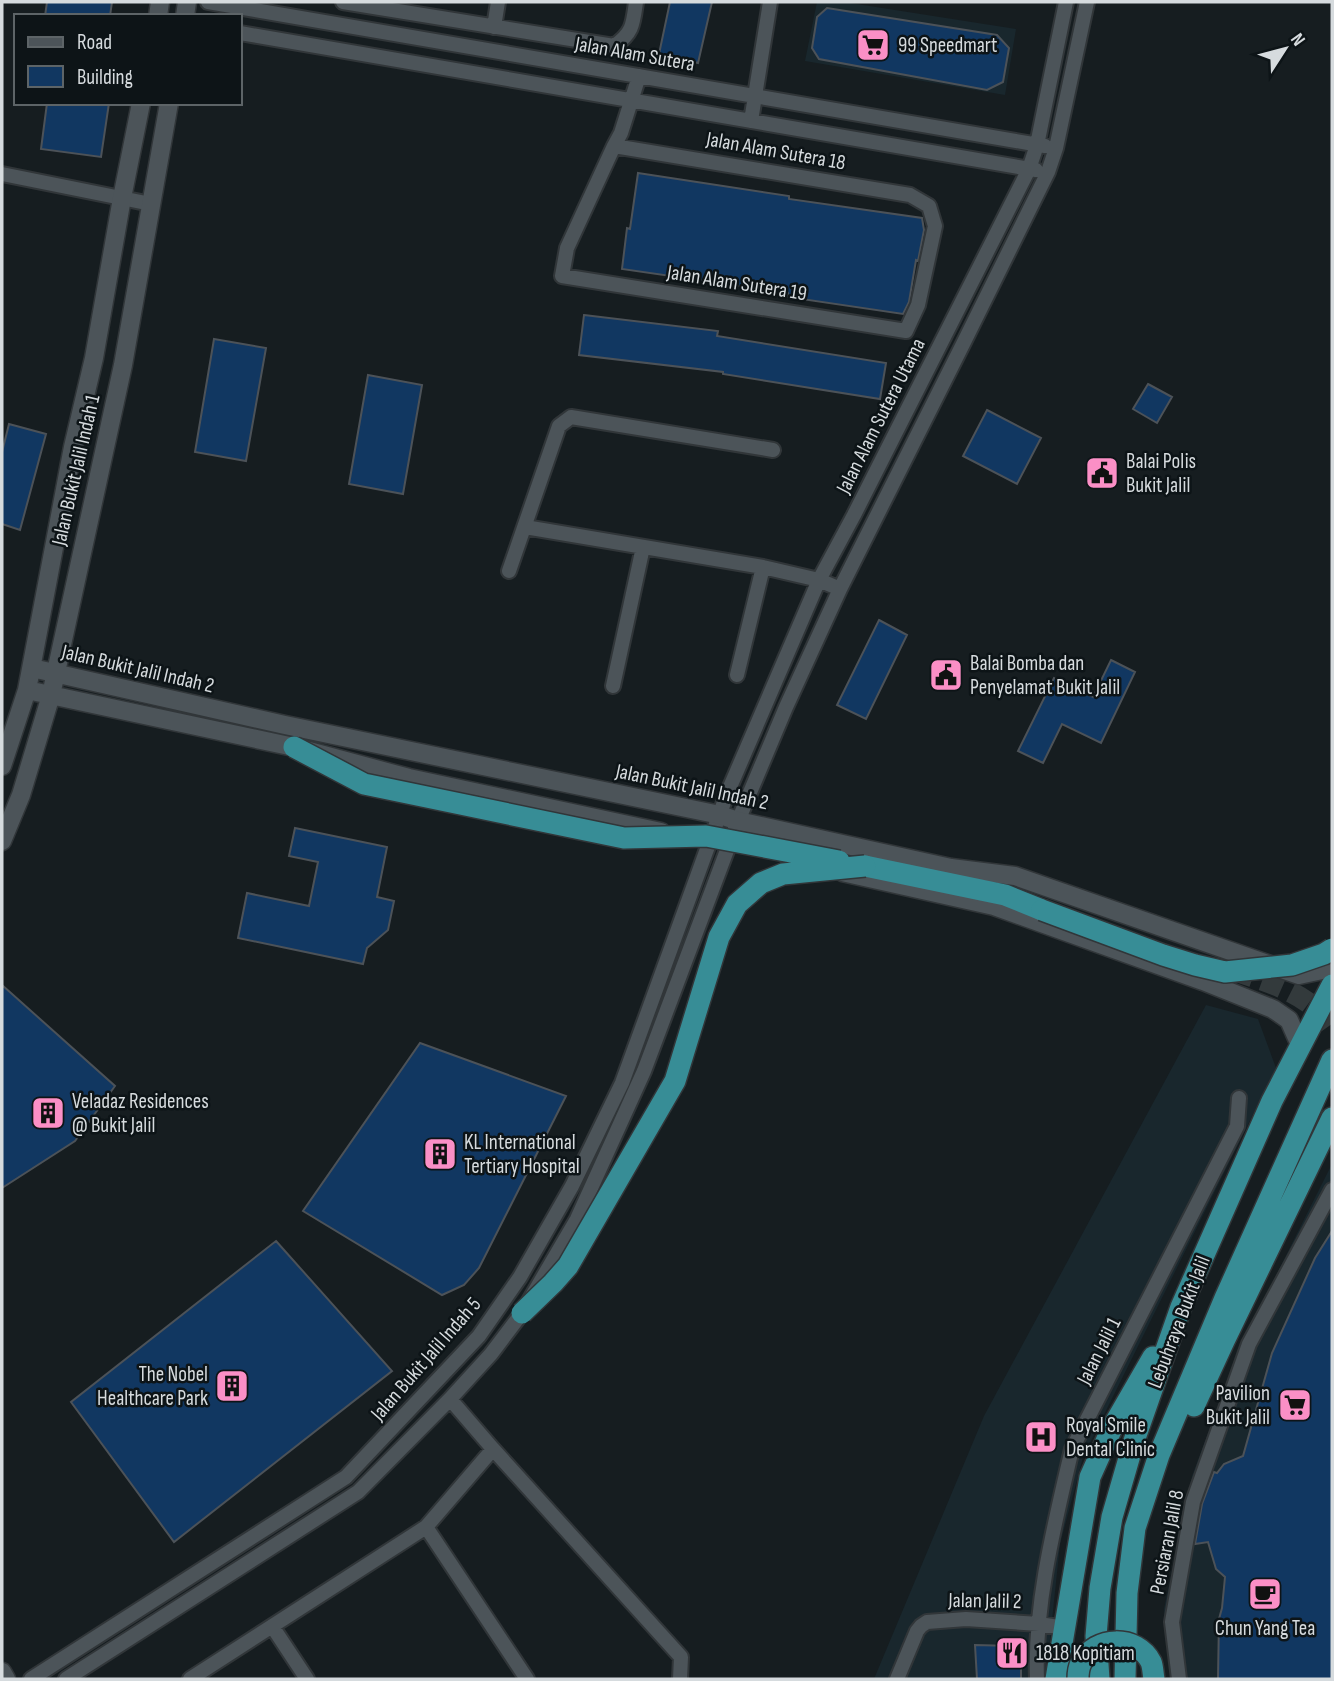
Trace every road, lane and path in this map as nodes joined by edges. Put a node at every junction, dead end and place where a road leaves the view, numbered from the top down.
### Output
1 (208, 2) edge
2 (342, 2) edge
3 (498, 2) edge
4 (636, 2) edge
5 (770, 2) edge
6 (1066, 2) edge
7 (1087, 2) edge
8 (364, 4) edge
9 (494, 27) junction
10 (242, 33) edge
11 (639, 76) junction
12 (755, 96) junction
13 (631, 101) junction
14 (141, 105) edge
15 (169, 105) edge
16 (751, 121) junction
17 (1037, 145) junction
18 (614, 146) junction
19 (1056, 148) junction
20 (1029, 169) junction
21 (1048, 172) junction
22 (2, 174) edge
23 (122, 198) junction
24 (151, 204) junction
25 (906, 331) joint
26 (94, 358) junction
27 (123, 365) junction
28 (773, 450) dead end
29 (524, 527) junction
30 (643, 547) junction
31 (763, 567) junction
32 (509, 570) dead end
33 (819, 580) junction
34 (839, 589) junction
35 (798, 630) junction
36 (817, 641) junction
37 (32, 668) junction
38 (54, 674) junction
39 (737, 675) dead end
40 (613, 686) dead end
41 (27, 690) junction
42 (51, 695) junction
43 (294, 747) junction
44 (2, 766) edge
45 (720, 815) junction
46 (738, 821) junction
47 (2, 841) edge
48 (710, 842) junction
49 (729, 847) junction
50 (865, 866) junction
51 (1332, 948) edge
52 (1332, 965) edge
53 (1332, 985) edge
54 (1300, 1045) junction
55 (1332, 1060) edge
56 (1240, 1098) dead end
57 (1332, 1118) edge
58 (1332, 1190) edge
59 (1181, 1307) junction
60 (522, 1313) junction
61 (450, 1399) junction
62 (493, 1449) junction
63 (1159, 1455) junction
64 (426, 1527) junction
65 (1039, 1624) junction
66 (272, 1626) junction
67 (1065, 1628) junction
68 (2, 1672) edge
69 (6, 1679) edge
70 (31, 1679) edge
71 (66, 1679) edge
72 (190, 1679) edge
73 (307, 1679) edge
74 (527, 1679) edge
75 (680, 1679) edge
76 (897, 1679) edge
77 (1037, 1679) edge
78 (1056, 1679) edge
79 (1078, 1679) edge
80 (1099, 1679) edge
81 (1125, 1679) edge
82 (1154, 1679) edge
83 (1179, 1679) edge

1 - 11 street, Jalan Alam Sutera
2 - 8 street
3 - 9 street
4 - 9 street
5 - 12 street
6 - 17 street, Jalan Alam Sutera Utama
7 - 19 street, Jalan Alam Sutera Utama
8 - 9 street
10 - 13 street
11 - 12 street, Jalan Alam Sutera
11 - 13 street
12 - 16 street
12 - 17 street, Jalan Alam Sutera
13 - 16 street
13 - 18 street
14 - 23 street, Jalan Bukit Jalil Indah 1
15 - 24 street, Jalan Bukit Jalil Indah 1
16 - 20 street
17 - 19 street, Jalan Alam Sutera
17 - 20 street, Jalan Alam Sutera Utama
18 - 25 street, Jalan Alam Sutera 18
18 - 25 street, Jalan Alam Sutera 19
19 - 21 street, Jalan Alam Sutera Utama
20 - 21 street
20 - 33 street, Jalan Alam Sutera Utama
21 - 34 street, Jalan Alam Sutera Utama
22 - 23 street
23 - 24 street
23 - 26 street, Jalan Bukit Jalil Indah 1
24 - 27 street, Jalan Bukit Jalil Indah 1
26 - 27 street
26 - 37 street, Jalan Bukit Jalil Indah 1
27 - 38 street, Jalan Bukit Jalil Indah 1
28 - 29 street
29 - 30 street
29 - 32 street
30 - 31 street
30 - 40 street
31 - 33 street
31 - 39 street
33 - 34 street
33 - 35 street, Jalan Alam Sutera Utama
34 - 36 street, Jalan Alam Sutera Utama
35 - 36 street
35 - 45 street, Jalan Alam Sutera Utama
36 - 46 street, Jalan Alam Sutera Utama
37 - 38 street, Jalan Bukit Jalil Indah 2
37 - 41 street, Jalan Bukit Jalil Indah 1
38 - 42 street, Jalan Bukit Jalil Indah 1
38 - 45 street, Jalan Bukit Jalil Indah 2
41 - 42 street, Jalan Bukit Jalil Indah 2
41 - 44 street, Jalan Bukit Jalil Indah 1
42 - 43 street, Jalan Bukit Jalil Indah 2
42 - 47 street, Jalan Bukit Jalil Indah 1
43 - 48 street, Jalan Bukit Jalil Indah 2
43 - 50 highway, bridge
45 - 46 street, Jalan Bukit Jalil Indah 2
45 - 48 street, Jalan Alam Sutera Utama
46 - 49 street, Jalan Alam Sutera Utama
46 - 52 street, Jalan Bukit Jalil Indah 2
48 - 49 street, Jalan Bukit Jalil Indah 2
48 - 70 street, Jalan Bukit Jalil Indah 5
49 - 54 street, Jalan Bukit Jalil Indah 2
49 - 60 street, Jalan Bukit Jalil Indah 5
50 - 51 highway, bridge
50 - 60 highway, bridge
53 - 54 highway, Lebuhraya Bukit Jalil
54 - 59 highway, Lebuhraya Bukit Jalil
55 - 63 highway, Lebuhraya Bukit Jalil
56 - 65 street, Jalan Jalil 1
57 - 63 highway
58 - 83 street, Persiaran Jalil 8
59 - 67 highway
59 - 80 highway, Lebuhraya Bukit Jalil
60 - 61 street, Jalan Bukit Jalil Indah 5
61 - 62 street
61 - 71 street, Jalan Bukit Jalil Indah 5
62 - 64 street
62 - 75 street
63 - 81 highway, Lebuhraya Bukit Jalil
64 - 66 street
64 - 74 street
65 - 67 street, Jalan Jalil 2
65 - 76 street, Jalan Jalil 2
65 - 77 street, Jalan Jalil 1
66 - 72 street
66 - 73 street
67 - 78 highway
68 - 69 street
79 - 82 highway, bridge

